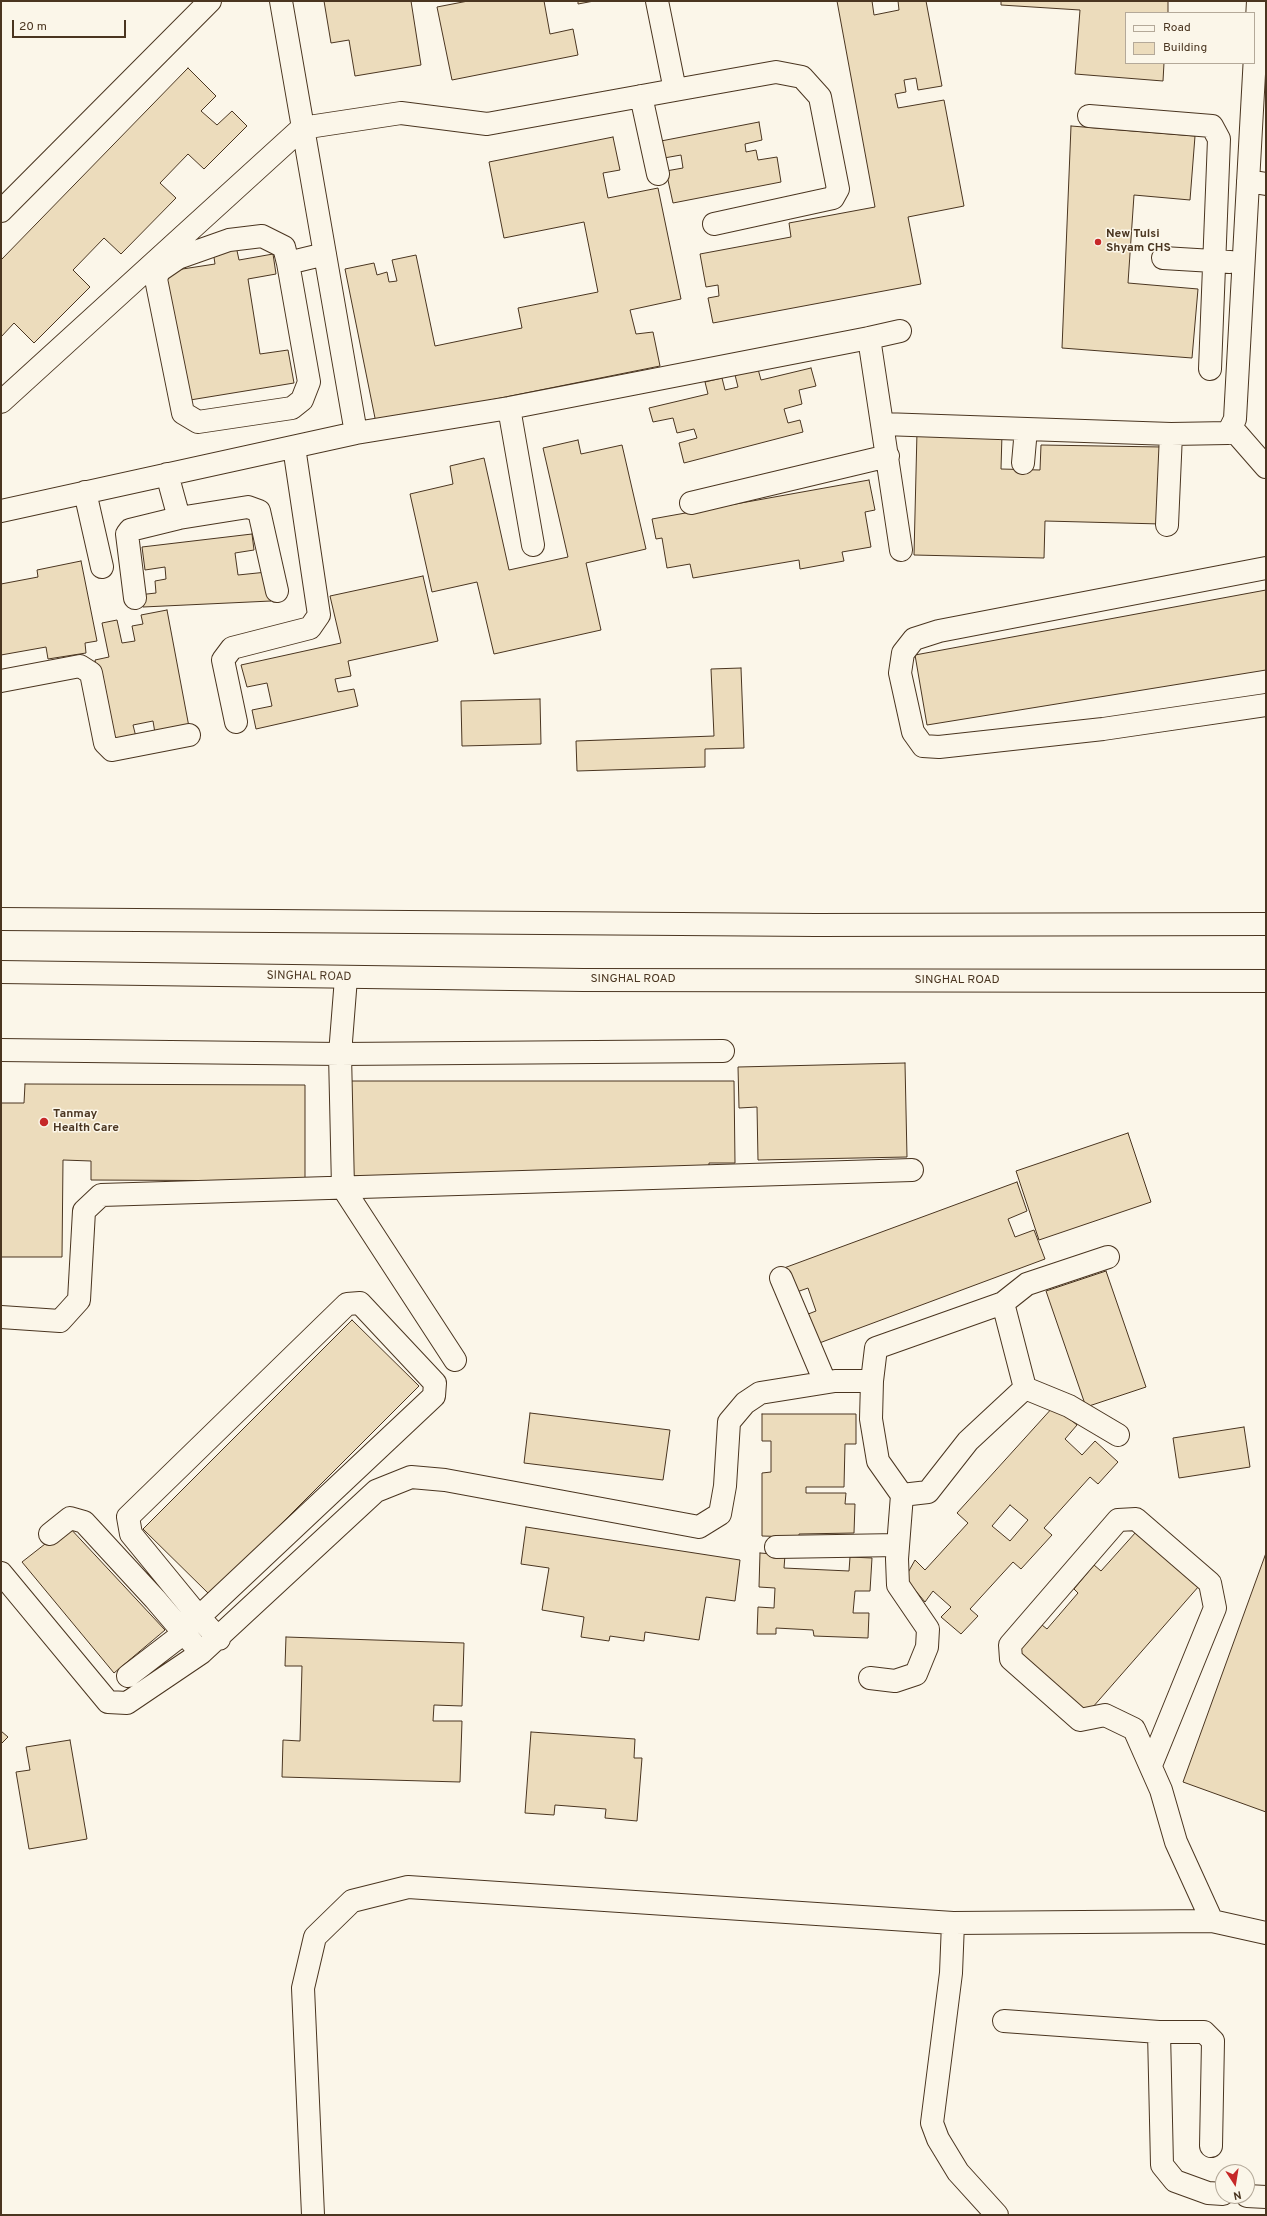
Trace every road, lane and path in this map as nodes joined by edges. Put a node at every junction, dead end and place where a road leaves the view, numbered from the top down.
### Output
1 (210, 1) edge
2 (281, 1) edge
3 (658, 1) edge
4 (1258, 1) edge
5 (675, 90) junction
6 (641, 96) junction
7 (1089, 116) dead end
8 (302, 128) junction
9 (658, 174) dead end
10 (1257, 182) edge
11 (1, 211) edge
12 (714, 224) dead end
13 (325, 254) junction
14 (1163, 258) dead end
15 (1216, 261) junction
16 (288, 263) junction
17 (1244, 263) junction
18 (900, 330) dead end
19 (869, 338) junction
20 (1210, 369) dead end
21 (1, 402) edge
22 (509, 408) junction
23 (883, 424) junction
24 (1231, 427) junction
25 (1026, 429) junction
26 (356, 433) junction
27 (1171, 434) junction
28 (294, 447) junction
29 (888, 456) junction
30 (1022, 463) dead end
31 (1266, 467) edge
32 (167, 474) junction
33 (85, 492) junction
34 (691, 503) dead end
35 (1, 511) edge
36 (180, 518) junction
37 (1167, 525) dead end
38 (533, 545) dead end
39 (901, 550) dead end
40 (102, 567) dead end
41 (1266, 568) edge
42 (277, 592) dead end
43 (135, 598) dead end
44 (1, 681) edge
45 (1266, 705) edge
46 (236, 722) dead end
47 (189, 735) dead end
48 (1, 919) edge
49 (1266, 924) edge
50 (1, 972) edge
51 (346, 978) junction
52 (1266, 981) edge
53 (1, 1050) edge
54 (723, 1052) dead end
55 (340, 1054) junction
56 (912, 1170) dead end
57 (343, 1188) junction
58 (1108, 1258) dead end
59 (781, 1278) dead end
60 (1003, 1303) junction
61 (1, 1317) edge
62 (455, 1360) dead end
63 (872, 1381) junction
64 (825, 1382) junction
65 (1025, 1388) junction
66 (1118, 1435) dead end
67 (902, 1495) junction
68 (50, 1534) dead end
69 (898, 1545) junction
70 (776, 1547) dead end
71 (1, 1573) edge
72 (173, 1585) junction
73 (155, 1599) junction
74 (199, 1617) junction
75 (184, 1633) junction
76 (219, 1639) junction
77 (201, 1653) junction
78 (128, 1676) dead end
79 (870, 1678) dead end
80 (1150, 1765) junction
81 (1212, 1921) junction
82 (953, 1923) junction
83 (1266, 1933) edge
84 (1004, 2021) dead end
85 (1159, 2032) junction
86 (1211, 2146) dead end
87 (1215, 2193) edge
88 (1255, 2196) edge
89 (1266, 2197) edge
90 (313, 2215) edge
91 (997, 2215) edge

1 - 11 street
2 - 8 street
3 - 5 street
4 - 10 street
5 - 6 street
5 - 12 street
6 - 8 street
6 - 9 street
7 - 15 street
8 - 13 street
8 - 21 street
10 - 17 street
13 - 16 street
13 - 26 street
14 - 15 street
15 - 17 street
15 - 20 street
16 - 16 street
17 - 24 street
18 - 19 street
19 - 22 street
19 - 23 street
22 - 26 street
22 - 38 street
23 - 25 street
23 - 29 street
24 - 27 street
24 - 31 street
25 - 27 street
25 - 30 street
26 - 28 street
27 - 37 street
28 - 32 street
28 - 46 street
29 - 34 street
29 - 39 street
32 - 33 street
32 - 36 street
33 - 35 street
33 - 40 street
36 - 42 street
36 - 43 street
41 - 45 street
44 - 47 street
48 - 49 street
50 - 51 street, SINGHAL ROAD
51 - 52 street, SINGHAL ROAD
51 - 55 street
53 - 55 street
54 - 55 street
55 - 57 street
56 - 57 street
57 - 61 street
57 - 62 street
58 - 60 street
59 - 64 street
60 - 63 street
60 - 65 street
63 - 64 street
63 - 67 street
64 - 76 street
65 - 66 street
65 - 67 street
67 - 69 street
68 - 73 street
69 - 70 street
69 - 79 street
71 - 77 street
72 - 73 street
72 - 74 street
72 - 74 street
73 - 75 street
74 - 76 street
75 - 77 street
75 - 78 street
76 - 77 street
80 - 80 street
80 - 81 street
81 - 82 street
81 - 83 street
82 - 90 street
82 - 91 street
84 - 85 street
85 - 86 street
85 - 87 street
88 - 89 street

